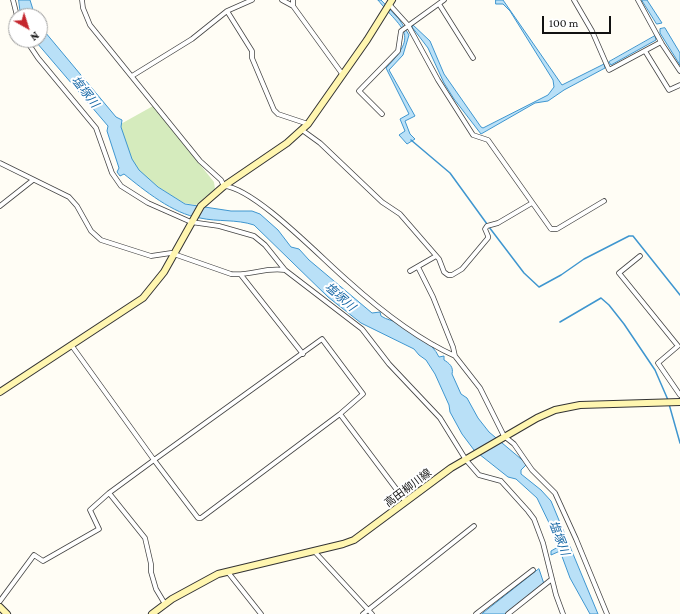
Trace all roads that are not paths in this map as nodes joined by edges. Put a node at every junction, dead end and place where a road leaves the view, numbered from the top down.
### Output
1 (82, 0) edge
2 (252, 0) edge
3 (282, 0) edge
4 (294, 0) edge
5 (444, 0) edge
6 (638, 0) edge
7 (576, 1) edge
8 (390, 2) edge
9 (439, 4) junction
10 (293, 6) junction
11 (226, 11) junction
12 (408, 24) junction
13 (661, 42) junction
14 (31, 48) edge
15 (646, 51) junction
16 (473, 58) dead end
17 (680, 71) edge
18 (343, 75) junction
19 (132, 76) junction
20 (680, 85) edge
21 (382, 114) dead end
22 (308, 124) junction
23 (302, 130) junction
24 (0, 163) edge
25 (33, 180) junction
26 (222, 188) junction
27 (604, 201) dead end
28 (532, 203) junction
29 (0, 206) edge
30 (192, 220) junction
31 (174, 255) junction
32 (436, 256) junction
33 (640, 256) dead end
34 (418, 267) junction
35 (285, 270) junction
36 (410, 271) dead end
37 (241, 275) junction
38 (72, 346) junction
39 (302, 354) junction
40 (455, 356) junction
41 (0, 392) edge
42 (680, 395) edge
43 (680, 402) edge
44 (340, 414) junction
45 (502, 437) junction
46 (468, 458) junction
47 (154, 460) junction
48 (109, 493) junction
49 (406, 502) junction
50 (474, 526) dead end
51 (314, 551) junction
52 (533, 570) dead end
53 (227, 571) junction
54 (552, 579) junction
55 (0, 601) edge
56 (165, 604) junction
57 (0, 607) edge
58 (368, 610) junction
59 (7, 614) edge
60 (152, 614) edge
61 (261, 614) edge
62 (363, 614) edge
63 (372, 614) edge
64 (476, 614) edge
65 (508, 614) edge
66 (563, 614) edge
67 (607, 614) edge

1 - 19 street
2 - 11 street
3 - 10 street
4 - 10 street
5 - 9 street
6 - 13 street
7 - 15 street
8 - 12 street
8 - 18 main road
9 - 12 street
9 - 16 street
10 - 18 street
11 - 19 street
11 - 22 street
12 - 21 street
12 - 28 street
13 - 15 street
13 - 17 street
14 - 30 street
15 - 20 street
18 - 22 main road
19 - 26 street
22 - 23 main road
23 - 26 main road
23 - 32 street
24 - 25 street
25 - 29 street
25 - 31 street
26 - 30 main road
26 - 40 street
27 - 28 street
28 - 32 street
30 - 31 main road
30 - 35 street
31 - 37 street
31 - 38 main road
32 - 34 street
33 - 42 street
34 - 36 street
34 - 40 street
35 - 37 street
35 - 46 street
37 - 39 street
38 - 41 main road
38 - 47 street
39 - 44 street
39 - 47 street
40 - 45 street
43 - 45 main road, 高田柳川線
44 - 47 street
44 - 49 street
45 - 46 main road, 高田柳川線
45 - 67 street
46 - 49 main road, 高田柳川線
46 - 54 street
47 - 48 street
48 - 55 street
48 - 56 street
49 - 51 main road, 高田柳川線
50 - 58 street
51 - 53 main road, 高田柳川線
51 - 58 street
52 - 64 street
53 - 56 main road, 高田柳川線
53 - 61 street
54 - 65 street
54 - 66 street
56 - 60 main road, 高田柳川線
57 - 59 main road
58 - 62 street
58 - 63 street

